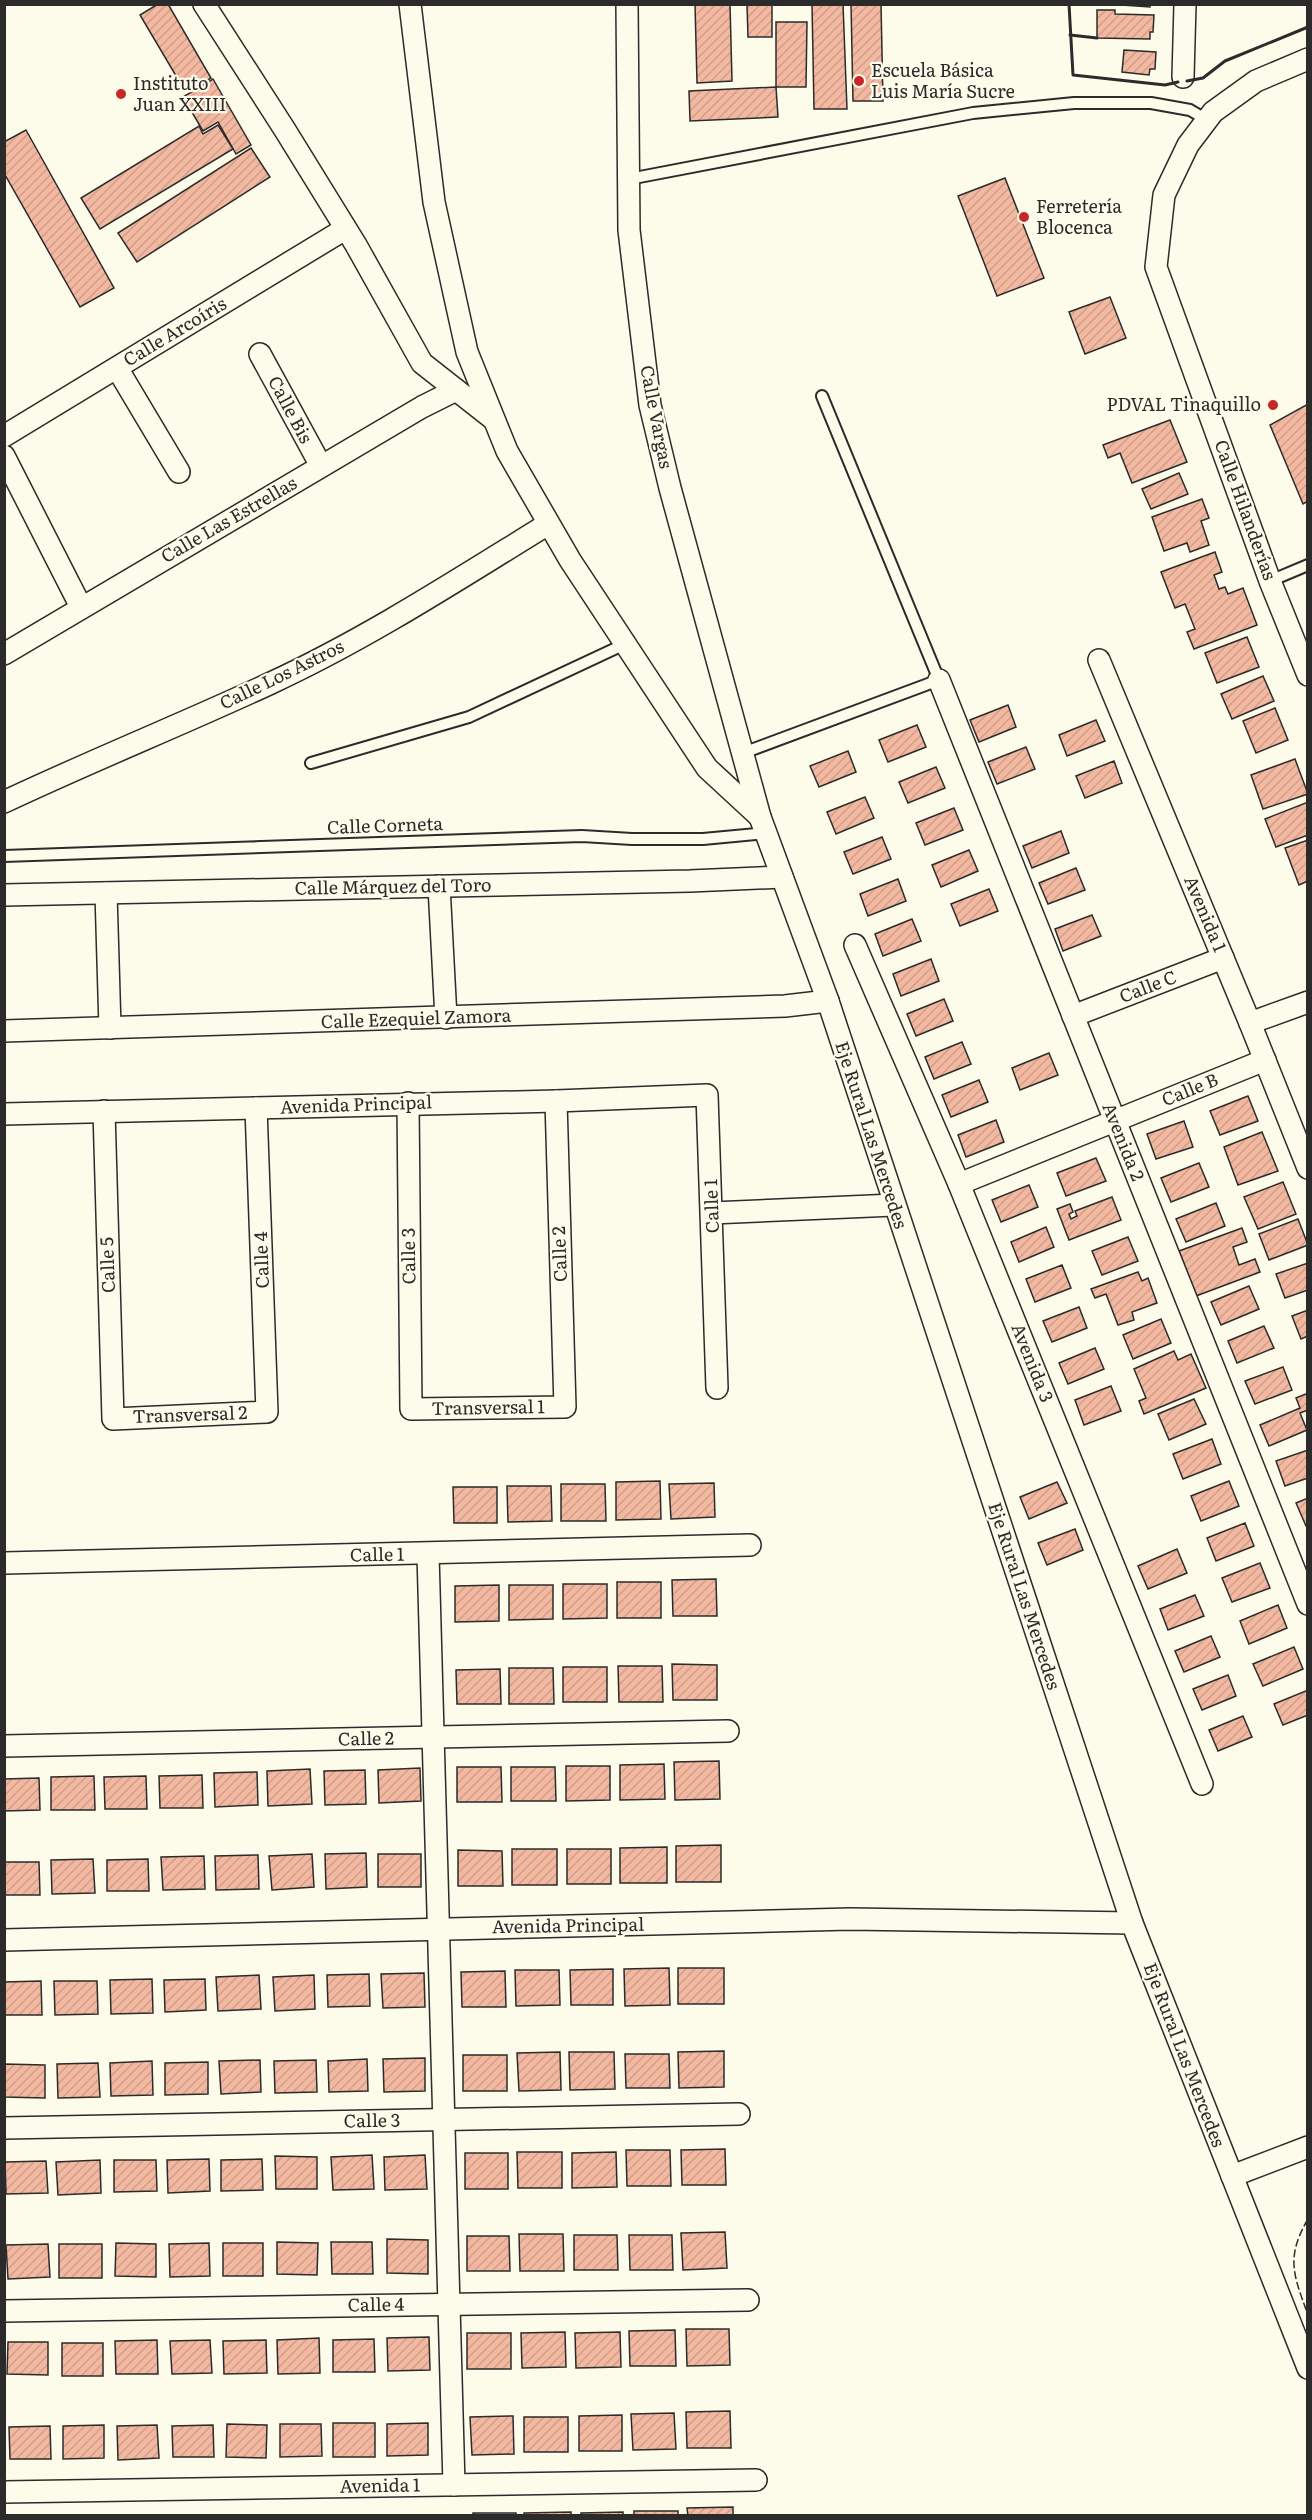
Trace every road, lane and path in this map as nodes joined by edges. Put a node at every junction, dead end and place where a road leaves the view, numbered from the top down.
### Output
1 (204, 4) edge
2 (411, 4) edge
3 (627, 4) edge
4 (1185, 4) edge
5 (1308, 59) edge
6 (1183, 77) dead end
7 (1207, 120) junction
8 (629, 178) junction
9 (345, 229) junction
10 (260, 354) dead end
11 (117, 368) junction
12 (456, 390) junction
13 (822, 396) dead end
14 (495, 420) junction
15 (4, 436) edge
16 (4, 456) edge
17 (321, 466) junction
18 (179, 472) dead end
19 (548, 524) junction
20 (1308, 565) edge
21 (1270, 581) junction
22 (81, 607) junction
23 (625, 644) junction
24 (4, 654) edge
25 (1099, 660) dead end
26 (1308, 675) edge
27 (939, 680) junction
28 (742, 753) junction
29 (311, 763) dead end
30 (4, 802) edge
31 (763, 825) junction
32 (4, 856) edge
33 (782, 877) junction
34 (439, 886) junction
35 (106, 893) junction
36 (4, 896) edge
37 (855, 945) dead end
38 (1223, 958) junction
39 (828, 1001) junction
40 (1308, 1002) edge
41 (1073, 1016) junction
42 (446, 1018) junction
43 (1250, 1023) junction
44 (110, 1028) junction
45 (4, 1031) edge
46 (1265, 1060) junction
47 (707, 1095) joint
48 (556, 1101) junction
49 (408, 1103) junction
50 (256, 1108) junction
51 (104, 1111) junction
52 (4, 1114) edge
53 (1115, 1121) junction
54 (1308, 1168) edge
55 (959, 1185) junction
56 (894, 1205) junction
57 (712, 1213) junction
58 (717, 1389) dead end
59 (565, 1407) joint
60 (411, 1409) joint
61 (267, 1412) joint
62 (113, 1419) joint
63 (750, 1545) dead end
64 (428, 1554) junction
65 (4, 1563) edge
66 (1308, 1604) edge
67 (728, 1731) dead end
68 (433, 1737) junction
69 (4, 1746) edge
70 (1202, 1784) dead end
71 (1132, 1923) junction
72 (438, 1929) junction
73 (4, 1940) edge
74 (739, 2114) dead end
75 (443, 2120) junction
76 (4, 2128) edge
77 (1308, 2147) edge
78 (1232, 2176) junction
79 (748, 2300) dead end
80 (448, 2304) junction
81 (4, 2311) edge
82 (1308, 2368) edge
83 (756, 2480) dead end
84 (454, 2485) junction
85 (4, 2492) edge

1 - 9 street
2 - 14 street
3 - 8 street, Calle Vargas
4 - 6 street
5 - 7 street, Calle Hilanderías
7 - 8 lane
7 - 21 street, Calle Hilanderías
8 - 28 street, Calle Vargas
9 - 11 street, Calle Arcoíris
9 - 12 street
10 - 17 street, Calle Bis
11 - 15 street, Calle Arcoíris
11 - 18 street
12 - 14 street
12 - 17 street, Calle Las Estrellas
13 - 27 lane
14 - 19 street
16 - 22 street
17 - 22 street, Calle Las Estrellas
19 - 23 street
19 - 30 street, Calle Los Astros
20 - 21 lane
21 - 26 street, Calle Hilanderías
22 - 24 street, Calle Las Estrellas
23 - 29 lane
23 - 31 street
25 - 38 street, Avenida 1
27 - 28 lane
27 - 41 street, Avenida 2
28 - 31 street, Calle Vargas
31 - 32 lane, Calle Corneta
31 - 33 street, Eje Rural Las Mercedes
33 - 34 street, Calle Márquez del Toro
33 - 39 street, Eje Rural Las Mercedes
34 - 35 street, Calle Márquez del Toro
34 - 42 street
35 - 36 street, Calle Márquez del Toro
35 - 44 street
37 - 55 street, Avenida 3
38 - 41 street, Calle C
38 - 43 street, Avenida 1
39 - 42 street, Calle Ezequiel Zamora
39 - 56 street, Eje Rural Las Mercedes
40 - 43 street
41 - 53 street, Avenida 2
42 - 44 street, Calle Ezequiel Zamora
43 - 46 street, Avenida 1
44 - 45 street, Calle Ezequiel Zamora
46 - 53 street, Calle B
46 - 54 street, Avenida 1
47 - 48 street, Avenida Principal
47 - 57 street, Calle 1
48 - 49 street, Avenida Principal
48 - 59 street, Calle 2
49 - 50 street, Avenida Principal
49 - 60 street, Calle 3
50 - 51 street, Avenida Principal
50 - 61 street, Calle 4
51 - 52 street, Avenida Principal
51 - 62 street, Calle 5
53 - 55 street, Calle B
53 - 66 street, Avenida 2
55 - 70 street, Avenida 3
56 - 57 street
56 - 71 street, Eje Rural Las Mercedes
57 - 58 street, Calle 1
59 - 60 street, Transversal 1
61 - 62 street, Transversal 2
63 - 64 street, Calle 1
64 - 65 street, Calle 1
64 - 68 street
67 - 68 street, Calle 2
68 - 69 street, Calle 2
68 - 72 street
71 - 72 street, Avenida Principal
71 - 78 street, Eje Rural Las Mercedes
72 - 73 street, Avenida Principal
72 - 75 street
74 - 75 street, Calle 3
75 - 76 street, Calle 3
75 - 80 street
77 - 78 street
78 - 82 street, Eje Rural Las Mercedes
79 - 80 street, Calle 4
80 - 81 street, Calle 4
80 - 84 street
83 - 84 street, Avenida 1
84 - 85 street, Avenida 1

